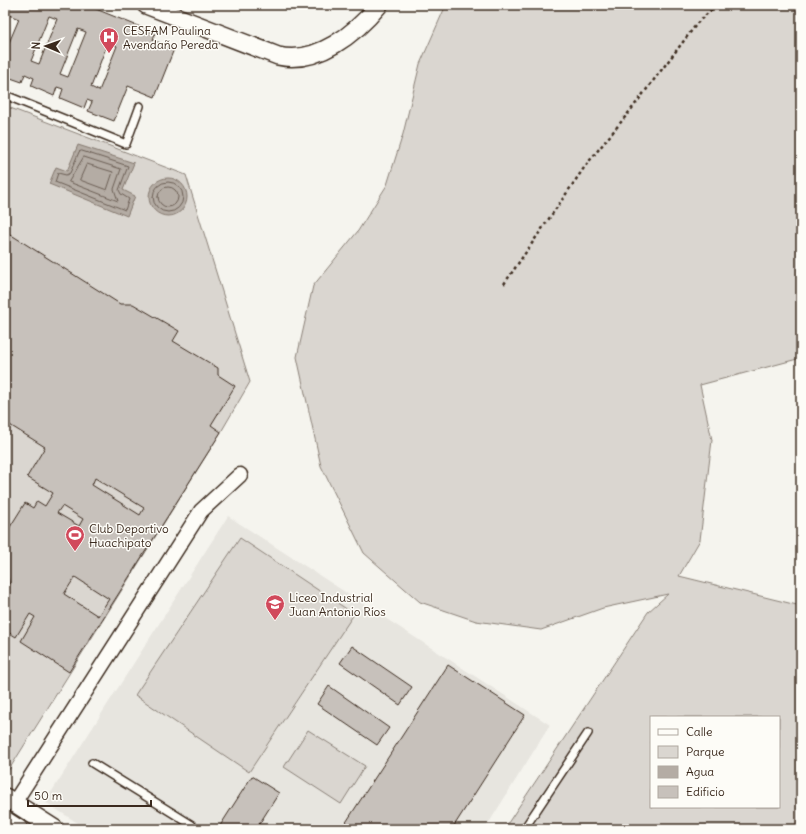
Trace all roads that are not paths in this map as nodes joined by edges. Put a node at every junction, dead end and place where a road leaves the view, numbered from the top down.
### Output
1 (146, 5) edge
2 (379, 5) edge
3 (5, 95) edge
4 (140, 106) dead end
5 (240, 475) dead end
6 (588, 733) dead end
7 (92, 763) dead end
8 (10, 800) edge
9 (5, 820) edge
10 (19, 829) edge
11 (55, 829) edge
12 (192, 829) edge
13 (524, 829) edge

1 - 2 street
3 - 4 lane
5 - 8 street
6 - 13 lane
7 - 12 lane
8 - 11 street
9 - 10 street

